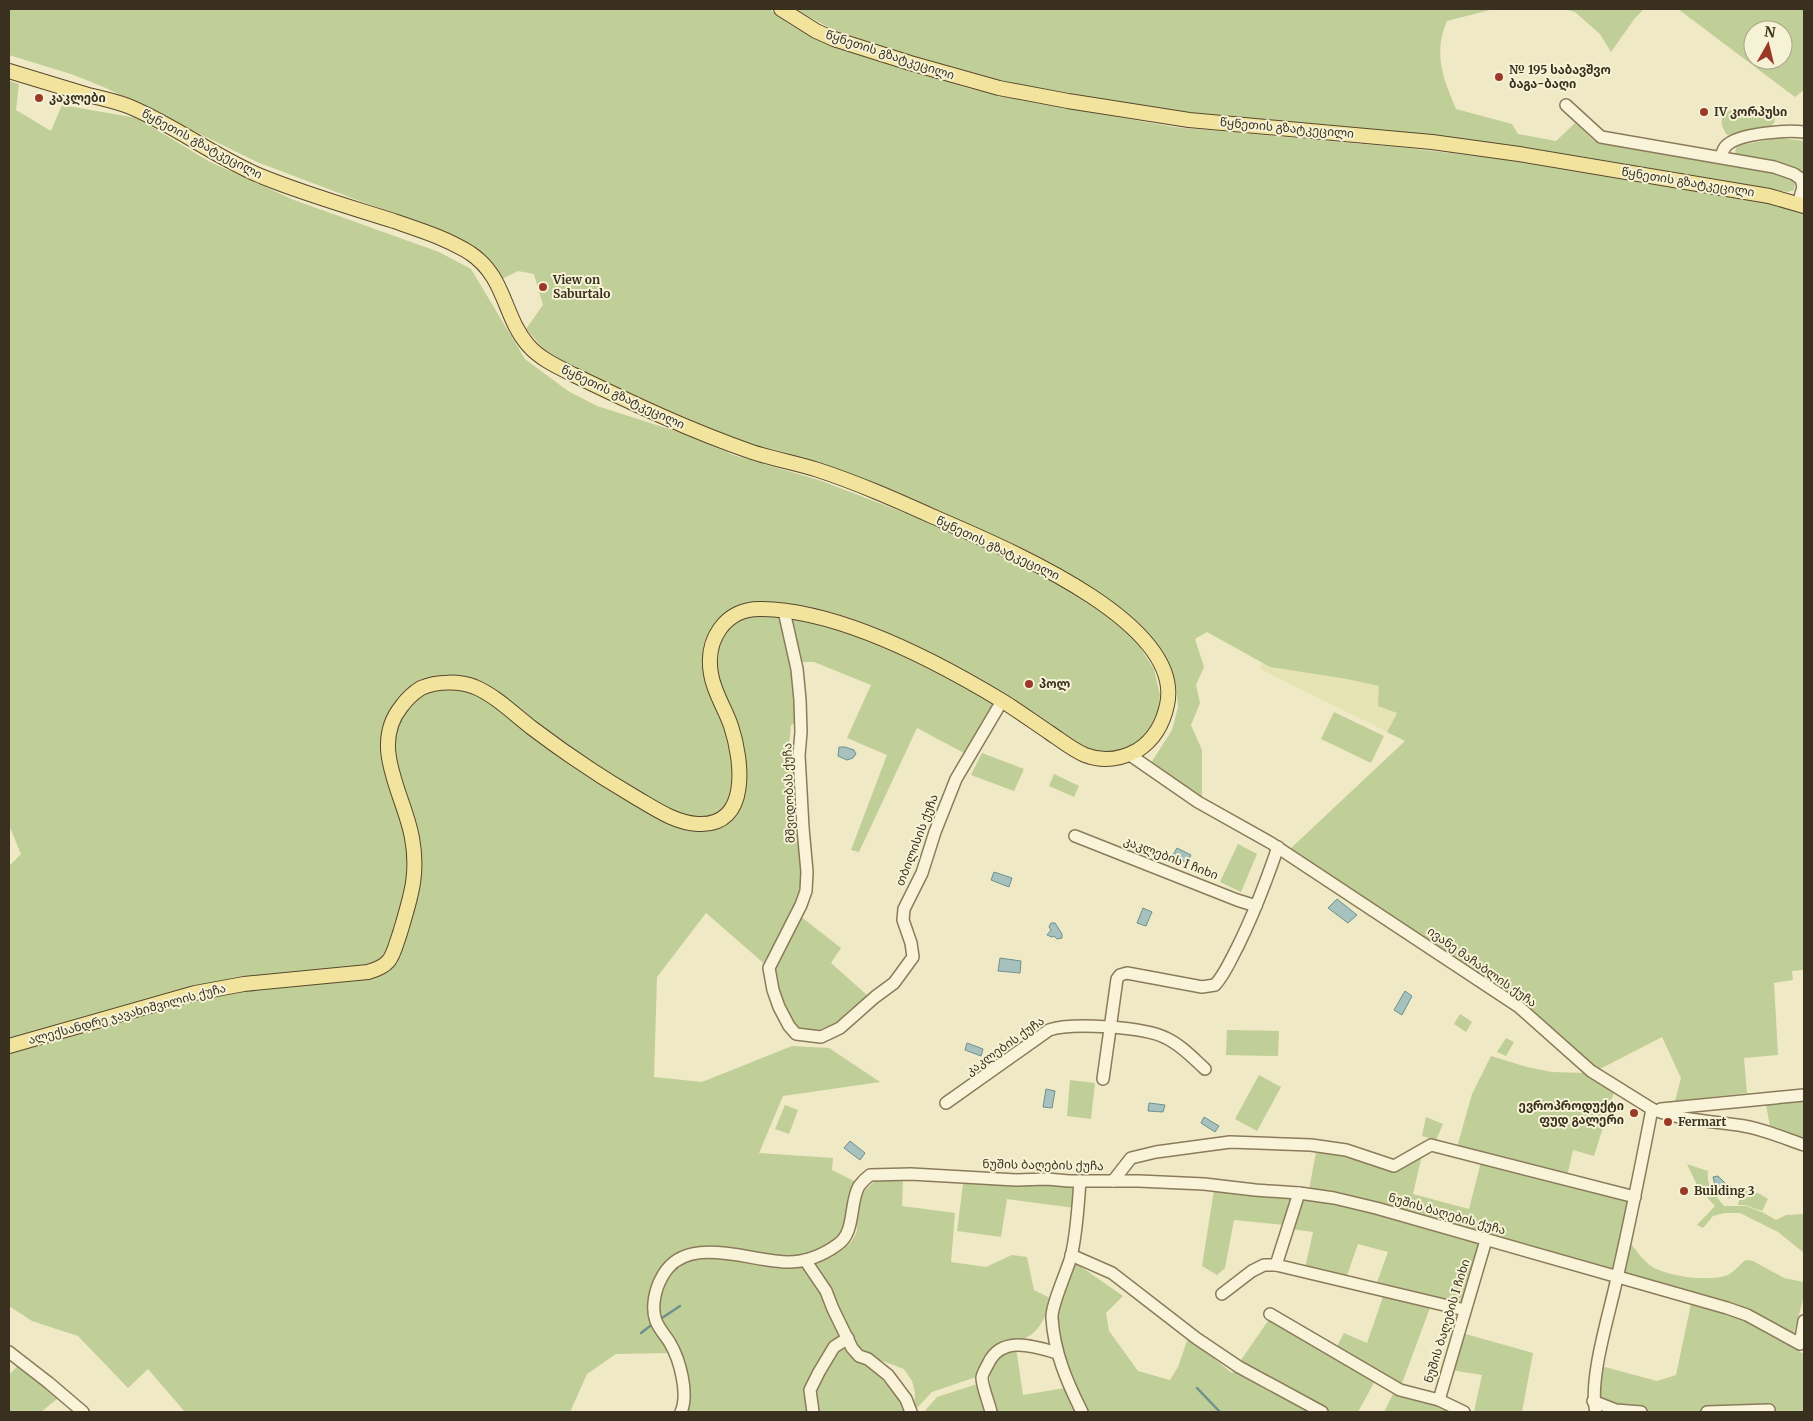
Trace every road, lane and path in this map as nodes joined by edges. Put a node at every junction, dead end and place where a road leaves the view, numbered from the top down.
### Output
1 (781, 9) edge
2 (9, 71) edge
3 (1566, 105) dead end
4 (1804, 132) edge
5 (1721, 157) junction
6 (1801, 205) edge
7 (784, 611) junction
8 (1002, 701) junction
9 (1130, 756) junction
10 (1075, 836) dead end
11 (1278, 847) junction
12 (1256, 906) junction
13 (769, 968) joint
14 (1111, 1028) junction
15 (9, 1046) edge
16 (1205, 1068) dead end
17 (1104, 1079) dead end
18 (1804, 1095) edge
19 (946, 1103) dead end
20 (1652, 1109) junction
21 (1804, 1145) edge
22 (1080, 1181) junction
23 (1113, 1181) junction
24 (1299, 1193) junction
25 (1635, 1197) junction
26 (1486, 1240) junction
27 (1071, 1255) junction
28 (805, 1260) junction
29 (1276, 1265) junction
30 (1618, 1277) junction
31 (1222, 1294) dead end
32 (1465, 1310) junction
33 (1270, 1314) dead end
34 (1804, 1321) edge
35 (848, 1338) junction
36 (1802, 1345) edge
37 (9, 1352) edge
38 (1057, 1353) junction
39 (1439, 1400) junction
40 (1594, 1406) edge
41 (1769, 1410) dead end
42 (83, 1412) edge
43 (681, 1412) edge
44 (813, 1412) edge
45 (911, 1412) edge
46 (991, 1412) edge
47 (1082, 1412) edge
48 (1322, 1412) edge
49 (1464, 1412) edge
50 (1641, 1412) edge
51 (1707, 1412) edge

1 - 6 main road, წყნეთის გზატკეცილი
2 - 9 main road, წყნეთის გზატკეცილი
3 - 5 street
4 - 5 street
5 - 6 street
7 - 8 main road, ალექსანდრე ჯავახიშვილის ქუჩა
7 - 13 street, მშვიდობას ქუჩა
7 - 15 main road, ალექსანდრე ჯავახიშვილის ქუჩა
8 - 9 main road, ალექსანდრე ჯავახიშვილის ქუჩა
8 - 13 street, თბილისის ქუჩა
9 - 11 street, ივანე მაჩაბლის ქუჩა
10 - 12 street, კაკლების I ჩიხი
11 - 12 street
11 - 20 street, ივანე მაჩაბლის ქუჩა
12 - 14 street
14 - 16 street, კაკლების ქუჩა
14 - 17 street
14 - 19 street, კაკლების ქუჩა
18 - 20 street
20 - 21 street, ივანე მაჩაბლის ქუჩა
20 - 25 street
22 - 23 street, ნუშის ბაღების ქუჩა
22 - 27 street
22 - 28 street, ნუშის ბაღების ქუჩა
23 - 24 street, ნუშის ბაღების ქუჩა
23 - 25 street
24 - 26 street, ნუშის ბაღების ქუჩა
24 - 29 street
25 - 30 street
26 - 30 street, ნუშის ბაღების ქუჩა
26 - 32 street, ნუშის ბაღების I ჩიხი
27 - 38 street
27 - 48 street
28 - 35 street
28 - 43 street, ნუშის ბაღების ქუჩა
29 - 31 street
29 - 32 street
30 - 36 street, ნუშის ბაღების ქუჩა
30 - 40 street
32 - 39 street, ნუშის ბაღების I ჩიხი
33 - 39 street, ნუშის ბაღების I ჩიხი
34 - 36 street
35 - 44 street
35 - 45 street
37 - 42 street
38 - 46 street
38 - 47 street
39 - 49 street
40 - 50 street
41 - 51 street

